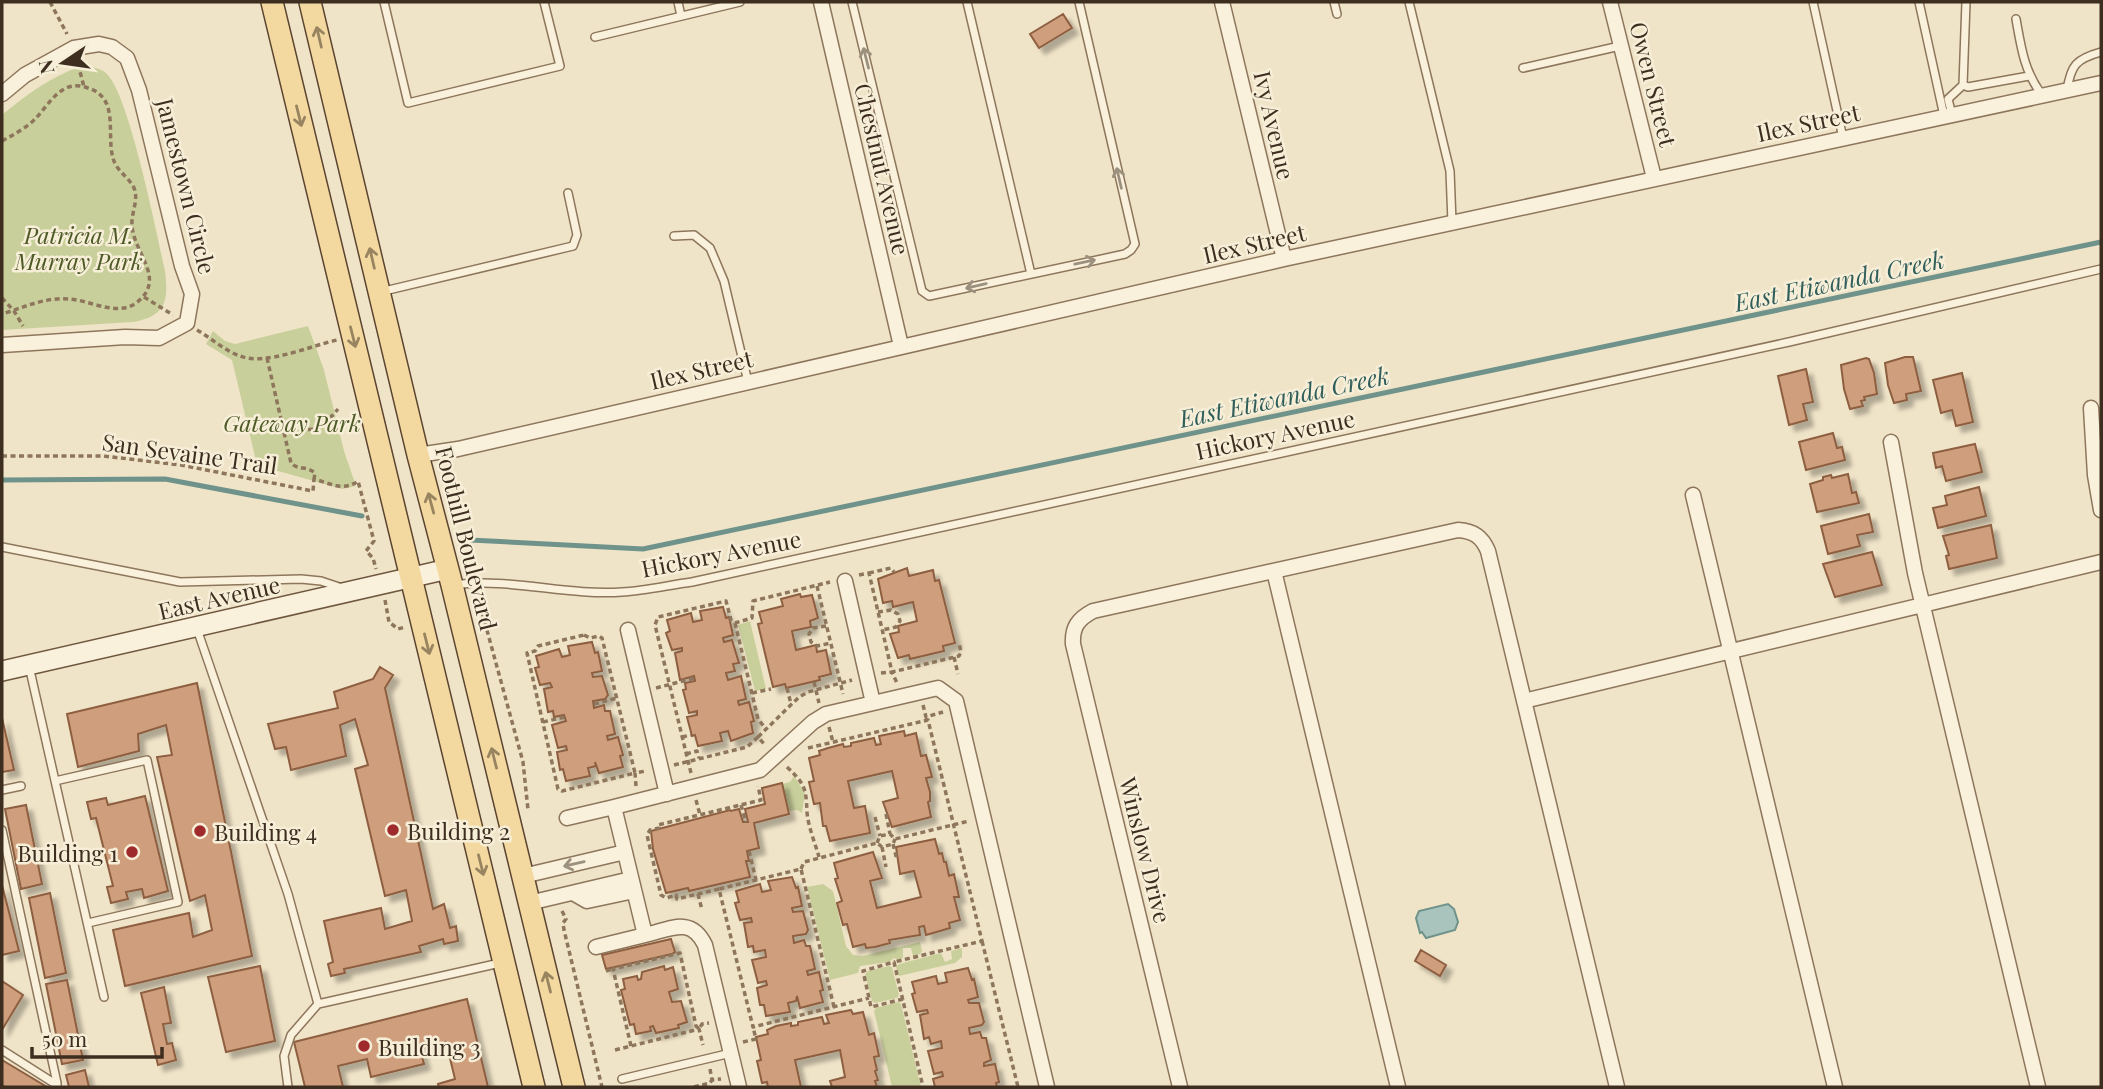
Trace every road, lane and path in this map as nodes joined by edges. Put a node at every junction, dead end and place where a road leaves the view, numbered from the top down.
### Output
1 (50, 2) edge
2 (272, 2) edge
3 (310, 2) edge
4 (384, 2) edge
5 (544, 2) edge
6 (678, 2) edge
7 (740, 2) edge
8 (821, 2) edge
9 (852, 2) edge
10 (967, 2) edge
11 (1079, 2) edge
12 (1222, 2) edge
13 (1334, 2) edge
14 (1409, 2) edge
15 (1610, 2) edge
16 (1813, 2) edge
17 (1919, 2) edge
18 (1966, 2) edge
19 (1337, 14) dead end
20 (681, 16) junction
21 (2016, 19) dead end
22 (64, 29) dead end
23 (595, 37) dead end
24 (1621, 46) junction
25 (2101, 52) edge
26 (1523, 68) dead end
27 (2029, 76) junction
28 (2101, 83) edge
29 (1963, 85) junction
30 (2067, 90) junction
31 (2, 94) edge
32 (2042, 96) junction
33 (1948, 116) junction
34 (1843, 138) junction
35 (2, 141) edge
36 (1654, 178) junction
37 (568, 193) dead end
38 (1452, 222) junction
39 (674, 236) dead end
40 (1284, 259) junction
41 (2101, 269) edge
42 (1031, 274) junction
43 (380, 292) junction
44 (2, 298) edge
45 (14, 310) junction
46 (2, 314) edge
47 (23, 326) dead end
48 (207, 336) dead end
49 (353, 336) junction
50 (2, 345) edge
51 (901, 346) junction
52 (267, 358) junction
53 (748, 382) junction
54 (338, 408) dead end
55 (2091, 408) dead end
56 (282, 425) junction
57 (1891, 442) dead end
58 (418, 455) junction
59 (2, 456) edge
60 (314, 479) junction
61 (1693, 495) dead end
62 (2101, 510) edge
63 (2, 547) edge
64 (373, 558) dead end
65 (2101, 562) edge
66 (1274, 571) junction
67 (894, 572) dead end
68 (869, 573) junction
69 (450, 577) junction
70 (845, 577) junction
71 (411, 578) junction
72 (817, 586) junction
73 (352, 592) junction
74 (819, 596) junction
75 (812, 597) dead end
76 (479, 601) dead end
77 (1922, 606) junction
78 (388, 611) dead end
79 (878, 612) junction
80 (735, 623) junction
81 (409, 626) dead end
82 (827, 626) junction
83 (196, 627) junction
84 (628, 630) dead end
85 (883, 630) junction
86 (831, 643) junction
87 (959, 643) dead end
88 (1731, 652) junction
89 (954, 657) junction
90 (28, 665) junction
91 (2, 671) edge
92 (892, 672) junction
93 (876, 674) dead end
94 (958, 674) dead end
95 (695, 678) dead end
96 (856, 679) dead end
97 (814, 682) dead end
98 (841, 684) junction
99 (669, 685) junction
100 (898, 687) dead end
101 (654, 688) dead end
102 (787, 688) dead end
103 (771, 689) dead end
104 (816, 690) junction
105 (752, 693) junction
106 (624, 695) dead end
107 (672, 696) junction
108 (617, 698) junction
109 (664, 698) dead end
110 (845, 699) dead end
111 (1524, 701) junction
112 (873, 703) junction
113 (922, 703) dead end
114 (594, 704) dead end
115 (791, 704) junction
116 (820, 705) dead end
117 (627, 706) dead end
118 (619, 708) junction
119 (943, 712) dead end
120 (565, 717) dead end
121 (926, 718) junction
122 (543, 722) junction
123 (829, 725) dead end
124 (766, 729) junction
125 (691, 734) dead end
126 (682, 737) junction
127 (758, 737) junction
128 (833, 742) junction
129 (747, 747) junction
130 (769, 749) dead end
131 (802, 750) dead end
132 (686, 754) junction
133 (749, 754) dead end
134 (699, 758) junction
135 (793, 758) dead end
136 (688, 761) junction
137 (672, 765) dead end
138 (785, 765) junction
139 (651, 770) dead end
140 (779, 772) dead end
141 (635, 774) junction
142 (691, 776) dead end
143 (55, 781) junction
144 (766, 782) dead end
145 (21, 786) dead end
146 (2, 790) edge
147 (637, 790) dead end
148 (667, 794) junction
149 (695, 797) dead end
150 (741, 805) junction
151 (614, 807) junction
152 (886, 814) dead end
153 (700, 815) junction
154 (875, 817) dead end
155 (567, 818) dead end
156 (970, 821) dead end
157 (746, 822) dead end
158 (530, 823) dead end
159 (954, 825) junction
160 (2, 830) edge
161 (890, 834) junction
162 (880, 836) junction
163 (895, 839) junction
164 (877, 843) junction
165 (892, 845) junction
166 (882, 847) junction
167 (748, 851) dead end
168 (625, 852) junction
169 (819, 857) junction
170 (897, 860) dead end
171 (886, 867) dead end
172 (801, 869) junction
173 (523, 876) junction
174 (756, 880) junction
175 (633, 885) junction
176 (719, 889) junction
177 (698, 894) junction
178 (529, 903) junction
179 (702, 910) dead end
180 (566, 919) dead end
181 (88, 923) junction
182 (645, 935) junction
183 (982, 941) junction
184 (683, 946) dead end
185 (597, 947) dead end
186 (734, 947) junction
187 (726, 949) dead end
188 (680, 956) junction
189 (688, 957) dead end
190 (736, 958) junction
191 (728, 959) dead end
192 (504, 962) junction
193 (894, 962) junction
194 (613, 969) junction
195 (606, 971) dead end
196 (104, 998) dead end
197 (869, 998) junction
198 (903, 999) junction
199 (318, 1004) junction
200 (834, 1007) junction
201 (712, 1022) dead end
202 (699, 1029) junction
203 (703, 1045) dead end
204 (631, 1046) junction
205 (2, 1050) edge
206 (615, 1050) dead end
207 (731, 1053) junction
208 (709, 1066) dead end
209 (726, 1077) dead end
210 (622, 1079) dead end
211 (711, 1084) edge
212 (57, 1085) edge
213 (288, 1087) edge
214 (534, 1087) edge
215 (574, 1087) edge
216 (602, 1087) edge
217 (694, 1087) edge
218 (739, 1087) edge
219 (923, 1087) edge
220 (1018, 1087) edge
221 (1047, 1087) edge
222 (1180, 1087) edge
223 (1398, 1087) edge
224 (1617, 1087) edge
225 (1835, 1087) edge
226 (2038, 1087) edge

1 - 22 path
2 -> 49 main road
43 -> 3 main road, Foothill Boulevard
4 - 5 lane
6 - 20 lane
7 - 20 lane
8 - 51 street, Chestnut Avenue
42 -> 9 lane
10 - 42 lane
42 -> 11 lane
12 - 40 street, Ivy Avenue
13 - 19 lane
14 - 38 lane
15 - 24 street, Owen Street
16 - 34 lane
17 - 33 lane
18 - 29 lane
20 - 23 lane
21 - 27 lane
24 - 26 lane
24 - 36 street, Owen Street
25 - 30 lane
27 - 29 lane
27 - 32 lane
28 - 30 street, Ilex Street
29 - 33 lane
30 - 32 street, Ilex Street
31 - 50 street, Jamestown Circle
32 - 33 street, Ilex Street
33 - 34 street, Ilex Street
34 - 36 street, Ilex Street
35 - 45 path
36 - 38 street, Ilex Street
37 - 43 lane
38 - 40 street, Ilex Street
39 - 53 lane
40 - 51 street, Ilex Street
41 - 69 lane, Hickory Avenue
43 - 58 main road, Foothill Boulevard
44 - 45 path
45 - 46 path
45 - 47 path
48 - 52 path
49 - 52 path
49 -> 71 main road
51 - 53 street, Ilex Street
52 - 56 path
53 - 58 street, Ilex Street
54 - 56 path
55 - 62 street
56 - 60 path
57 - 77 street
69 -> 58 main road, Foothill Boulevard
59 - 60 path, San Sevaine Trail
60 - 64 path, San Sevaine Trail
61 - 88 street
63 - 73 lane
65 - 77 street
66 - 111 street
66 - 222 street, Winslow Drive
66 - 223 street
67 - 68 path
68 - 70 path
68 - 79 path
69 - 71 main road, East Avenue
173 -> 69 main road, Foothill Boulevard
70 - 72 path
70 - 112 street
71 - 73 main road, East Avenue
71 -> 192 main road
72 - 74 path
72 - 80 path
73 - 83 main road, East Avenue
74 - 75 path
74 - 82 path
76 - 158 path
77 - 88 street
77 - 226 street
78 - 81 path
79 - 85 path
79 - 85 path
80 - 99 path
80 - 105 path
82 - 86 path
82 - 86 path
83 - 90 main road, East Avenue
83 - 199 lane
84 - 148 street
85 - 92 path
86 - 98 path
87 - 89 path
88 - 111 street
88 - 225 street
89 - 92 path
89 - 94 path
90 - 91 main road, East Avenue
90 - 143 lane
92 - 93 path
92 - 100 path
95 - 99 path
96 - 98 path
97 - 104 path
98 - 104 path
98 - 110 path
99 - 101 path
99 - 107 path
102 - 115 path
103 - 105 path
104 - 115 path
104 - 116 path
105 - 124 path
106 - 108 path
107 - 109 path
107 - 126 path
108 - 114 path
108 - 118 path
108 - 122 path
111 - 224 street
112 - 148 street
112 - 221 street
113 - 121 path
115 - 124 path
117 - 118 path
118 - 141 path
119 - 121 path
120 - 122 path
121 - 128 path
121 - 159 path
122 - 141 path
123 - 128 path
124 - 127 path
125 - 126 path
126 - 132 path
127 - 129 path
127 - 130 path
128 - 131 path
129 - 133 path
129 - 134 path
132 - 134 path
132 - 136 path
134 - 136 path
135 - 138 path
136 - 137 path
136 - 142 path
138 - 140 path
138 - 169 path
139 - 141 path
141 - 147 path
143 - 181 lane
143 - 181 lane
144 - 150 path
145 - 146 lane
148 - 151 street
149 - 153 path
150 - 153 path
150 - 157 path
151 - 155 street
151 - 168 street
152 - 161 path
153 - 177 path
154 - 162 path
156 - 159 path
159 - 163 path
159 - 183 path
160 - 212 lane
161 - 162 path
161 - 163 path
162 - 164 path
163 - 165 path
164 - 166 path
164 - 169 path
165 - 166 path
165 - 170 path
166 - 171 path
167 - 174 path
168 -> 173 street
168 - 175 street
169 - 172 path
172 - 174 path
172 - 200 path
173 - 178 main road, Foothill Boulevard
174 - 176 path
175 - 178 street
175 - 182 street
176 - 177 path
176 - 186 path
177 - 179 path
215 -> 178 main road, Foothill Boulevard
180 - 216 path
181 - 196 lane
182 - 185 street
182 - 207 street
183 - 193 path
183 - 220 path
184 - 188 path
186 - 187 path
186 - 190 path
188 - 189 path
188 - 194 path
188 - 202 path
190 - 191 path
190 - 200 path
192 - 199 lane
192 - 214 main road
193 - 197 path
193 - 198 path
194 - 195 path
194 - 204 path
197 - 198 path
197 - 200 path
198 - 219 path
199 - 213 lane
201 - 202 path
202 - 203 path
202 - 204 path
204 - 206 path
205 - 212 lane
207 - 210 lane
207 - 218 street
208 - 211 path
209 - 211 path
211 - 217 path

